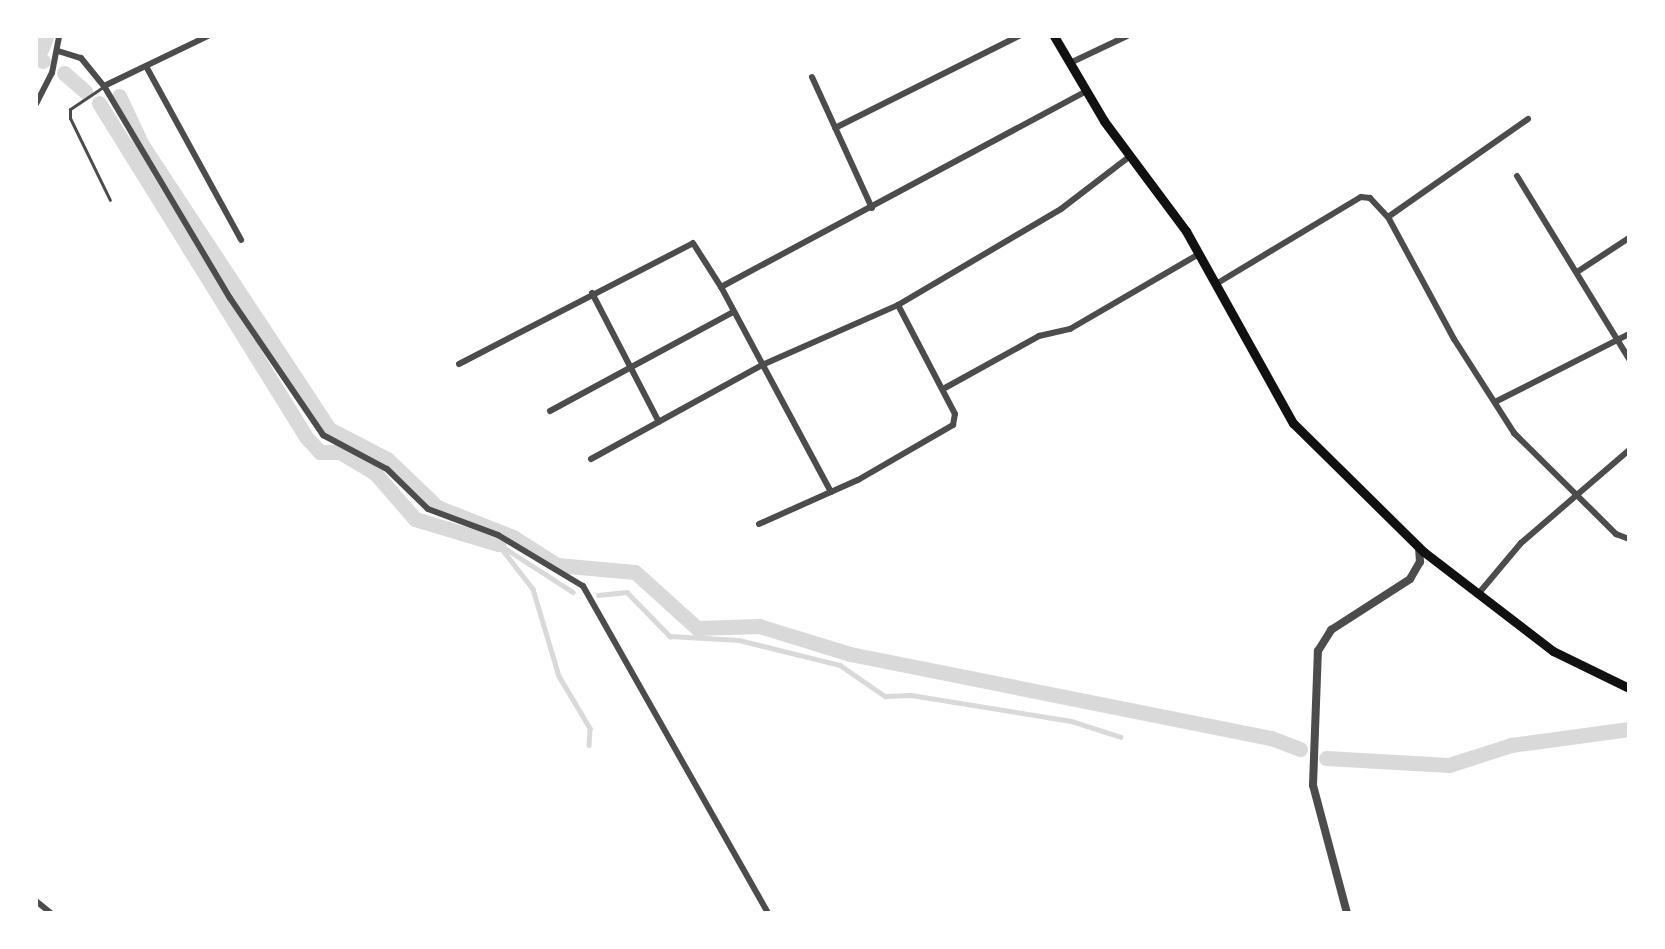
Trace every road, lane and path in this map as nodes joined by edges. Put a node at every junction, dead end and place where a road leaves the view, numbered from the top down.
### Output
1 (59, 36) edge
2 (208, 36) edge
3 (1019, 36) edge
4 (1054, 36) edge
5 (1127, 36) edge
6 (58, 51) junction
7 (1070, 63) junction
8 (147, 68) junction
9 (812, 77) dead end
10 (104, 86) junction
11 (1086, 91) junction
12 (36, 104) edge
13 (1528, 119) dead end
14 (836, 128) junction
15 (1130, 156) junction
16 (1517, 176) dead end
17 (110, 200) dead end
18 (872, 207) junction
19 (1388, 217) junction
20 (1629, 238) edge
21 (241, 240) dead end
22 (1199, 254) junction
23 (1577, 272) junction
24 (1216, 284) junction
25 (721, 287) junction
26 (592, 293) junction
27 (898, 305) junction
28 (734, 312) junction
29 (1629, 334) edge
30 (1617, 342) junction
31 (1629, 359) edge
32 (459, 364) dead end
33 (762, 365) junction
34 (630, 368) junction
35 (943, 389) junction
36 (1495, 402) junction
37 (550, 411) dead end
38 (659, 422) junction
39 (1629, 450) edge
40 (591, 459) dead end
41 (831, 492) junction
42 (1580, 493) junction
43 (759, 524) dead end
44 (1629, 539) edge
45 (1419, 547) junction
46 (1479, 593) junction
47 (1629, 688) edge
48 (36, 901) edge
49 (51, 913) edge
50 (768, 913) edge
51 (1347, 913) edge

1 - 6 street
2 - 8 street
3 - 14 street
4 - 7 main road
5 - 7 street
6 - 10 street
6 - 12 street
7 - 11 main road
8 - 10 street
8 - 21 street
9 - 14 street
10 - 17 lane
10 - 50 street
11 - 15 main road
11 - 18 street
13 - 19 street
14 - 18 street
15 - 22 main road
15 - 27 street
16 - 23 street
18 - 25 street
19 - 24 street
19 - 36 street
20 - 23 street
22 - 24 main road
22 - 35 street
23 - 30 street
24 - 45 main road
25 - 26 street
25 - 28 street
26 - 32 street
26 - 34 street
27 - 33 street
27 - 35 street
28 - 33 street
28 - 34 street
29 - 30 street
30 - 31 street
30 - 36 street
33 - 38 street
33 - 41 street
34 - 37 street
34 - 38 street
35 - 41 street
36 - 42 street
38 - 40 street
39 - 42 street
41 - 43 street
42 - 44 street
42 - 46 street
45 - 46 main road
45 - 51 street
46 - 47 main road
48 - 49 street

